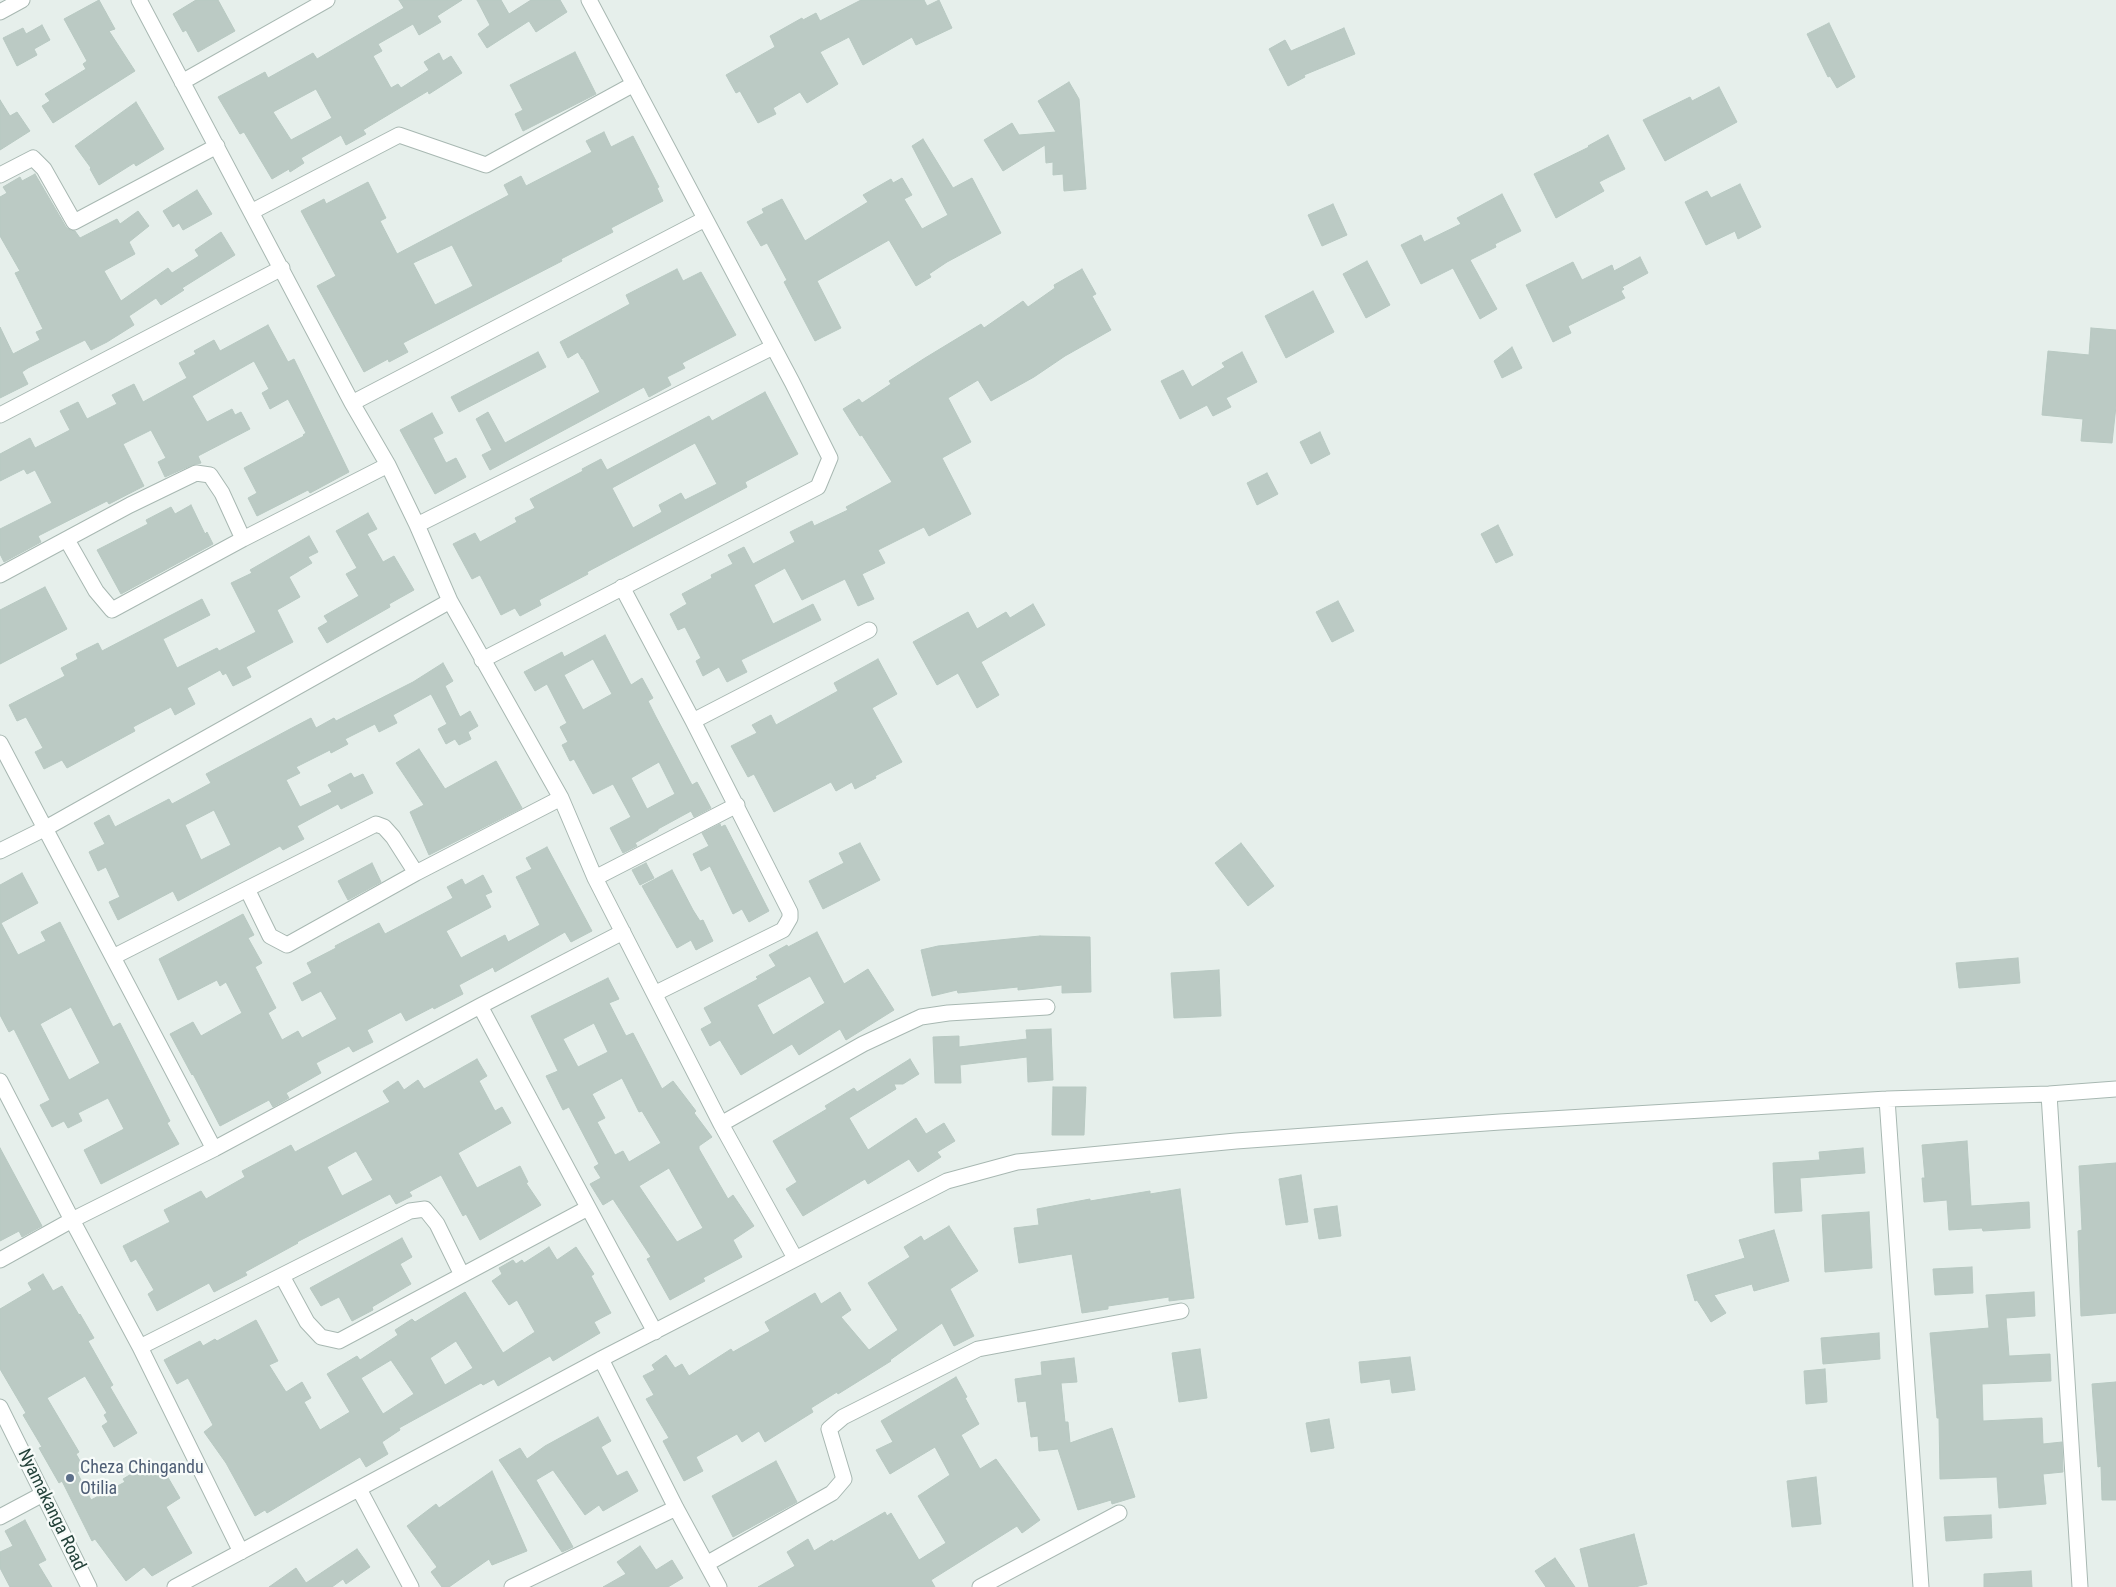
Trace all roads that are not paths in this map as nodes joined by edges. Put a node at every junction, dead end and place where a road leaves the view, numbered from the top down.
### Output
1 (22, 0) edge
2 (139, 0) edge
3 (589, 0) edge
4 (322, 1) edge
5 (0, 12) edge
6 (182, 82) junction
7 (634, 84) junction
8 (217, 146) junction
9 (0, 176) edge
10 (251, 212) junction
11 (705, 219) junction
12 (282, 268) junction
13 (773, 347) junction
14 (352, 403) junction
15 (0, 415) edge
16 (388, 465) junction
17 (417, 525) junction
18 (243, 539) junction
19 (67, 540) junction
20 (0, 575) edge
21 (622, 587) junction
22 (450, 601) junction
23 (869, 630) dead end
24 (482, 660) junction
25 (693, 721) junction
26 (0, 743) edge
27 (561, 798) junction
28 (737, 805) junction
29 (46, 828) junction
30 (0, 851) edge
31 (416, 873) junction
32 (595, 878) junction
33 (247, 889) junction
34 (623, 932) junction
35 (113, 958) junction
36 (656, 994) junction
37 (480, 1006) junction
38 (1047, 1007) dead end
39 (0, 1081) edge
40 (2116, 1089) edge
41 (2049, 1094) junction
42 (1887, 1099) junction
43 (721, 1124) junction
44 (214, 1149) junction
45 (588, 1208) junction
46 (72, 1220) junction
47 (795, 1258) junction
48 (0, 1260) edge
49 (282, 1276) junction
50 (462, 1276) junction
51 (1181, 1311) dead end
52 (655, 1332) junction
53 (140, 1347) junction
54 (601, 1359) junction
55 (2, 1416) edge
56 (359, 1489) junction
57 (43, 1494) junction
58 (676, 1508) junction
59 (1119, 1513) dead end
60 (0, 1517) edge
61 (241, 1552) junction
62 (708, 1563) junction
63 (89, 1587) edge
64 (175, 1587) edge
65 (411, 1587) edge
66 (512, 1587) edge
67 (719, 1587) edge
68 (980, 1587) edge
69 (1921, 1587) edge
70 (2080, 1587) edge

1 - 5 street
2 - 6 street
3 - 7 street
4 - 6 street
6 - 8 street
7 - 10 street
7 - 11 street
8 - 9 street
8 - 10 street
10 - 12 street
11 - 13 street
11 - 14 street
12 - 14 street
12 - 15 street
13 - 17 street
13 - 21 street
14 - 16 street
16 - 17 street
16 - 18 street
17 - 22 street
18 - 19 street
18 - 19 street
19 - 20 street
21 - 24 street
21 - 25 street
22 - 24 street
22 - 29 street
23 - 25 street
24 - 27 street
25 - 28 street
26 - 29 street
27 - 31 street
27 - 32 street
28 - 32 street
28 - 36 street
29 - 30 street
29 - 35 street
31 - 33 street
31 - 33 street
32 - 34 street
33 - 35 street
34 - 36 street
34 - 37 street
35 - 44 street
36 - 43 street
37 - 44 street
37 - 45 street
38 - 43 street
39 - 46 street
40 - 41 street
41 - 42 street
41 - 70 street
42 - 47 street
42 - 69 street
43 - 47 street
44 - 46 street
45 - 50 street
45 - 52 street
46 - 48 street
46 - 53 street
47 - 52 street
49 - 50 street
49 - 50 street
49 - 53 street
51 - 62 street
52 - 54 street
53 - 61 street
54 - 56 street
54 - 58 street
55 - 57 street, Nyamakanga Road
56 - 61 street
56 - 65 street
57 - 60 street
57 - 63 street, Nyamakanga Road
58 - 62 street
58 - 66 street
59 - 68 street
61 - 64 street
62 - 67 street

